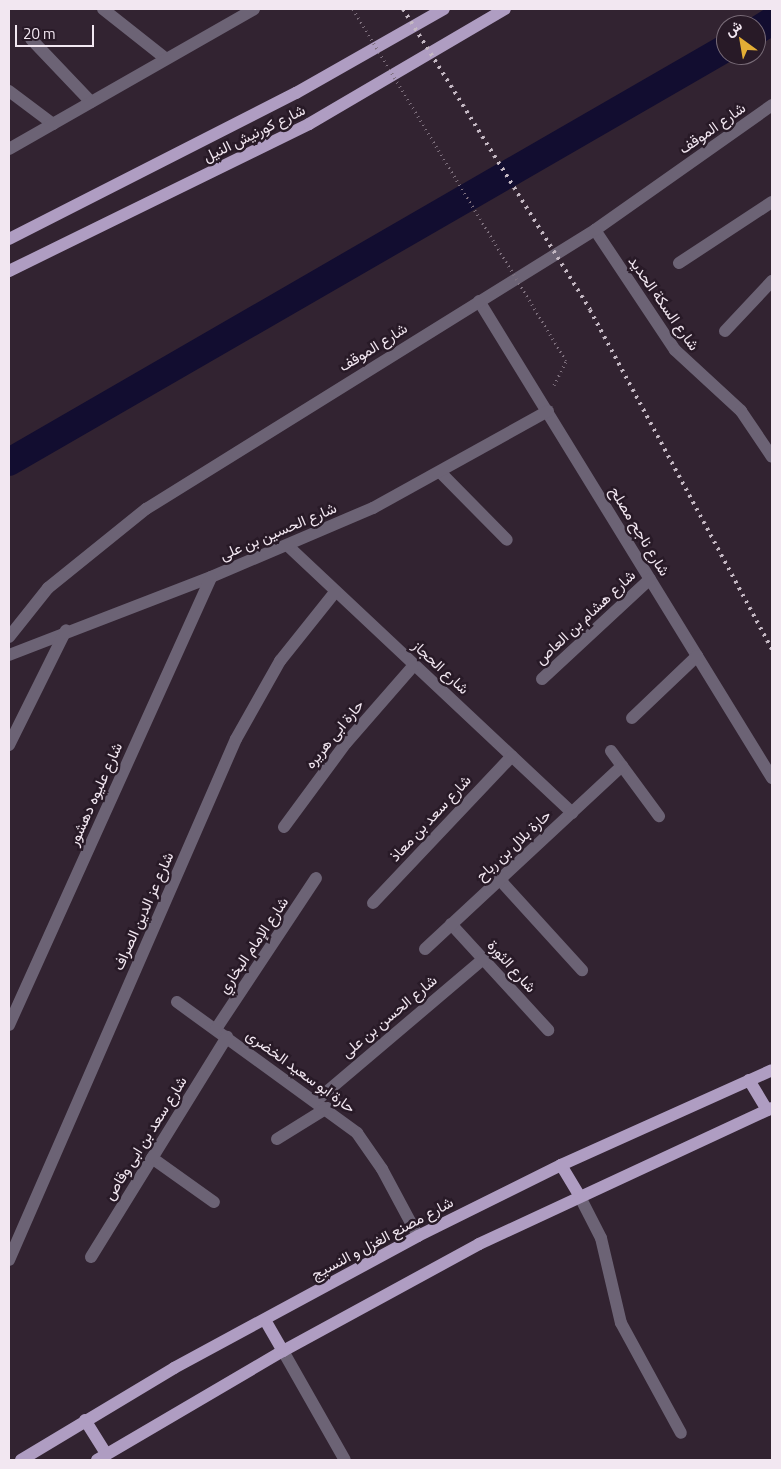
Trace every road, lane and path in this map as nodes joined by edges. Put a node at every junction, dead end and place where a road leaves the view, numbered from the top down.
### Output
1 (103, 9) edge
2 (254, 9) edge
3 (353, 9) edge
4 (444, 9) edge
5 (505, 9) edge
6 (32, 39) dead end
7 (164, 58) junction
8 (9, 91) edge
9 (91, 102) junction
10 (772, 105) edge
11 (53, 124) junction
12 (9, 149) edge
13 (772, 202) edge
14 (595, 230) junction
15 (9, 239) edge
16 (679, 263) dead end
17 (9, 271) edge
18 (772, 281) edge
19 (480, 301) junction
20 (725, 331) dead end
21 (545, 407) junction
22 (772, 457) edge
23 (440, 472) junction
24 (508, 540) dead end
25 (288, 546) junction
26 (211, 578) junction
27 (650, 579) junction
28 (335, 592) junction
29 (66, 630) junction
30 (9, 637) edge
31 (9, 655) edge
32 (697, 656) junction
33 (414, 665) junction
34 (542, 679) dead end
35 (632, 718) dead end
36 (9, 745) edge
37 (611, 751) dead end
38 (512, 756) junction
39 (622, 766) junction
40 (772, 778) edge
41 (572, 813) junction
42 (659, 816) dead end
43 (284, 827) dead end
44 (316, 878) dead end
45 (500, 880) junction
46 (373, 903) dead end
47 (451, 924) junction
48 (425, 949) dead end
49 (483, 959) junction
50 (582, 970) dead end
51 (177, 1002) dead end
52 (9, 1025) edge
53 (216, 1029) junction
54 (548, 1030) dead end
55 (227, 1037) junction
56 (772, 1070) edge
57 (749, 1080) junction
58 (316, 1100) junction
59 (327, 1108) junction
60 (770, 1111) edge
61 (277, 1139) dead end
62 (152, 1158) junction
63 (561, 1165) junction
64 (579, 1195) junction
65 (214, 1202) dead end
66 (418, 1236) junction
67 (91, 1256) dead end
68 (9, 1260) edge
69 (265, 1320) junction
70 (283, 1351) junction
71 (85, 1420) junction
72 (681, 1433) dead end
73 (101, 1457) edge
74 (21, 1460) edge
75 (345, 1460) edge

1 - 7 street
2 - 7 street
3 - 21 path, bridge
4 - 15 main road, شارع كورنيش النيل
5 - 17 main road, شارع كورنيش النيل
6 - 9 street
7 - 9 street
8 - 11 street
9 - 11 street
10 - 14 street, شارع الموقف
11 - 12 street
13 - 16 street
14 - 19 street, شارع الموقف
14 - 22 street, شارع السكة الحديد
18 - 20 street
19 - 21 street, شارع ناجح مصلح
19 - 30 street, شارع الموقف
21 - 23 street, شارع الحسين بن على
21 - 27 street, شارع ناجح مصلح
23 - 24 street
23 - 25 street, شارع الحسين بن على
25 - 26 street, شارع الحسين بن على
25 - 28 street, شارع الحجاز
26 - 29 street, شارع الحسين بن على
26 - 52 street, شارع عليوه دهشور
27 - 32 street, شارع ناجح مصلح
27 - 34 street, شارع هشام بن العاص
28 - 33 street, شارع الحجاز
28 - 68 street, شارع عز الدين الصراف
29 - 31 street, شارع الحسين بن على
29 - 36 street
32 - 35 street
32 - 40 street, شارع ناجح مصلح
33 - 38 street, شارع الحجاز
33 - 43 street, حارة ابى هريره
37 - 39 street
38 - 41 street, شارع الحجاز
38 - 46 street, شارع سعد بن معاذ
39 - 41 street, حارة بلال بن رباح
39 - 42 street
41 - 45 street, حارة بلال بن رباح
44 - 53 street, شارع الإمام البخاري
45 - 47 street, حارة بلال بن رباح
45 - 50 street
47 - 48 street, حارة بلال بن رباح
47 - 49 street, شارع الثورة
49 - 54 street, شارع الثورة
49 - 58 street, شارع الحسن بن على
51 - 53 street, حارة ابو سعيد الخضرى
53 - 55 street, حارة ابو سعيد الخضرى
55 - 58 street, حارة ابو سعيد الخضرى
55 - 62 street, شارع سعد بن ابى وقاص
56 - 57 main road, شارع مصنع الغزل و النسيج
57 - 60 main road
57 - 63 main road, شارع مصنع الغزل و النسيج
58 - 59 street, حارة ابو سعيد الخضرى
59 - 61 street
59 - 66 street, حارة ابو سعيد الخضرى
60 - 64 main road
62 - 65 street
62 - 67 street, شارع سعد بن ابى وقاص
63 - 64 main road
63 - 66 main road, شارع مصنع الغزل و النسيج
64 - 70 main road
64 - 72 street
66 - 69 main road, شارع مصنع الغزل و النسيج
69 - 70 main road
69 - 71 main road, شارع مصنع الغزل و النسيج
70 - 73 main road
70 - 75 street
71 - 73 main road
71 - 74 main road, شارع مصنع الغزل و النسيج

